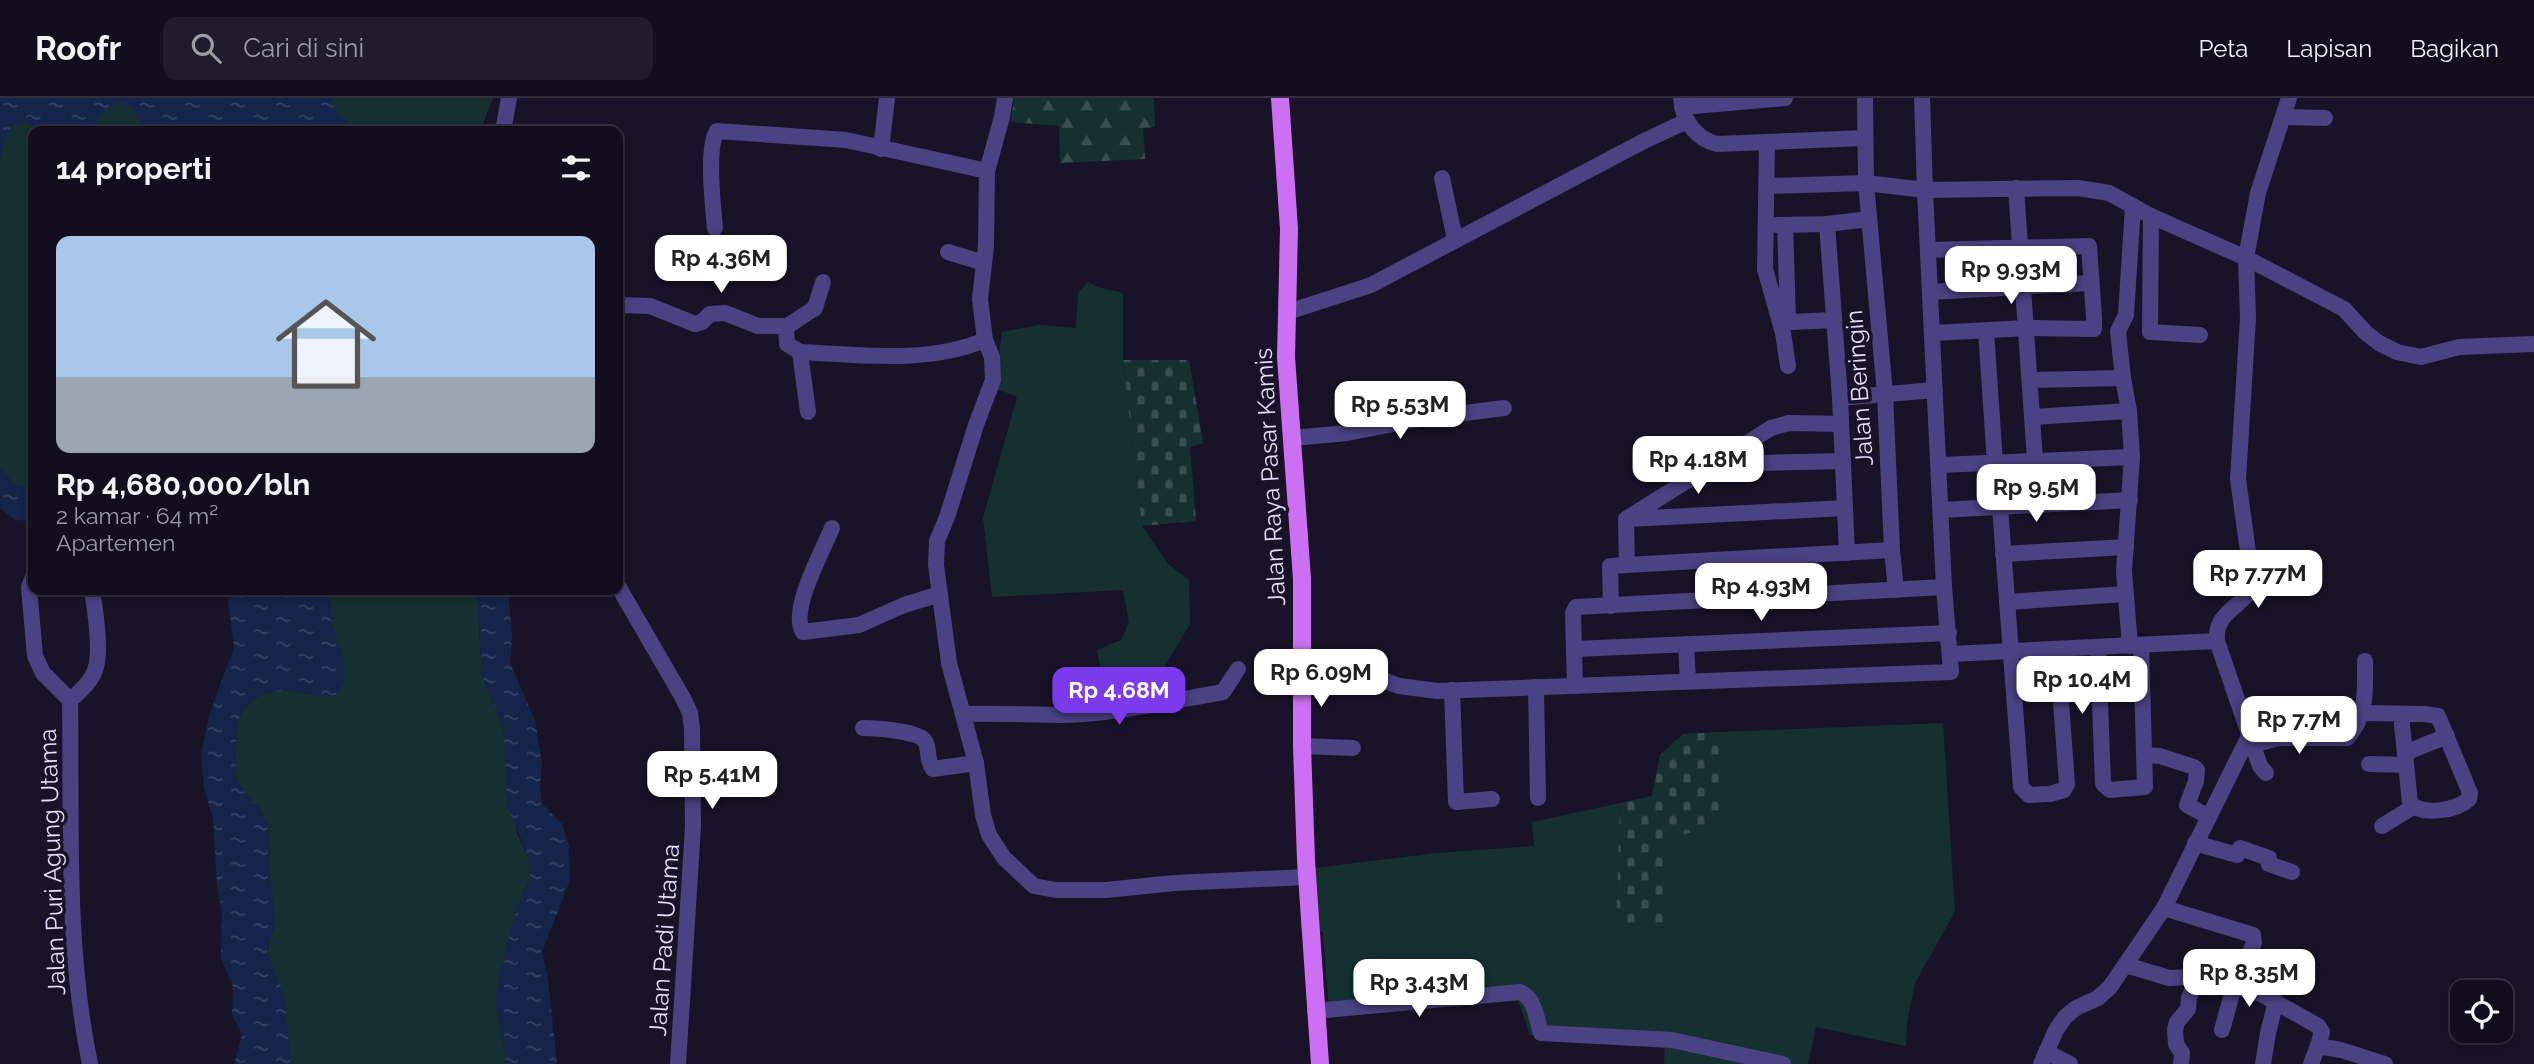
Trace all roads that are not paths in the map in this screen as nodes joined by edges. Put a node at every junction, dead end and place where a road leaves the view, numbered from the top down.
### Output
1 (509, 98) edge
2 (887, 98) edge
3 (1005, 98) edge
4 (1280, 98) edge
5 (1785, 98) edge
6 (1865, 98) edge
7 (1922, 98) edge
8 (2289, 98) edge
9 (1683, 109) edge
10 (2283, 117) junction
11 (2325, 118) dead end
12 (504, 126) edge
13 (1865, 138) junction
14 (1767, 142) junction
15 (881, 149) junction
16 (987, 171) junction
17 (1442, 178) dead end
18 (1866, 183) junction
19 (1767, 186) junction
20 (2016, 188) junction
21 (1925, 190) junction
22 (2133, 206) junction
23 (2151, 216) junction
24 (1869, 219) junction
25 (1827, 224) junction
26 (1784, 225) junction
27 (1764, 226) junction
28 (715, 228) dead end
29 (1455, 239) junction
30 (2019, 249) junction
31 (1928, 250) junction
32 (948, 252) dead end
33 (2246, 258) junction
34 (984, 263) junction
35 (823, 282) dead end
36 (2090, 283) junction
37 (2024, 287) junction
38 (1930, 292) junction
39 (623, 305) edge
40 (1288, 312) junction
41 (1834, 320) junction
42 (786, 327) junction
43 (2027, 328) junction
44 (2094, 329) junction
45 (1986, 331) junction
46 (2118, 331) junction
47 (1933, 333) junction
48 (2200, 335) dead end
49 (985, 340) junction
50 (2534, 344) edge
51 (800, 352) junction
52 (1788, 366) dead end
53 (2123, 378) junction
54 (2030, 380) junction
55 (1935, 390) junction
56 (1885, 394) junction
57 (1840, 398) junction
58 (1504, 408) dead end
59 (2129, 411) junction
60 (808, 412) dead end
61 (2032, 417) junction
62 (1841, 424) junction
63 (1293, 438) junction
64 (2132, 457) junction
65 (2035, 460) junction
66 (1843, 461) junction
67 (1995, 463) junction
68 (1717, 464) junction
69 (1939, 465) junction
70 (2130, 500) junction
71 (2000, 507) junction
72 (1845, 508) junction
73 (1941, 510) junction
74 (1626, 520) junction
75 (832, 528) dead end
76 (2126, 547) junction
77 (1892, 550) junction
78 (1847, 553) junction
79 (2003, 554) junction
80 (1627, 565) junction
81 (1944, 587) junction
82 (1896, 590) junction
83 (940, 594) junction
84 (2125, 594) junction
85 (30, 595) edge
86 (93, 595) edge
87 (623, 595) edge
88 (2007, 602) junction
89 (1611, 606) junction
90 (1949, 633) junction
91 (2217, 641) junction
92 (1686, 644) junction
93 (2136, 645) junction
94 (2098, 647) junction
95 (1574, 649) junction
96 (2057, 649) junction
97 (2010, 652) junction
98 (1951, 653) junction
99 (2365, 661) dead end
100 (1301, 666) junction
101 (1238, 669) dead end
102 (1688, 681) junction
103 (1575, 686) junction
104 (1536, 687) junction
105 (1452, 690) junction
106 (70, 700) junction
107 (2363, 713) junction
108 (964, 714) junction
109 (2401, 715) junction
110 (863, 727) dead end
111 (2447, 736) junction
112 (2252, 740) junction
113 (1302, 746) junction
114 (1353, 748) dead end
115 (2144, 754) junction
116 (2405, 759) junction
117 (976, 763) junction
118 (2369, 764) dead end
119 (2266, 773) dead end
120 (1538, 798) dead end
121 (1492, 799) dead end
122 (2413, 807) junction
123 (2209, 817) junction
124 (2382, 826) dead end
125 (2195, 843) junction
126 (2292, 872) dead end
127 (1307, 877) junction
128 (2164, 908) junction
129 (2126, 965) junction
130 (2197, 977) junction
131 (2234, 988) junction
132 (2276, 1001) junction
133 (1315, 1011) junction
134 (2222, 1030) dead end
135 (2318, 1046) junction
136 (2043, 1058) edge
137 (90, 1064) edge
138 (678, 1064) edge
139 (1320, 1064) edge
140 (1783, 1064) edge
141 (2070, 1064) edge
142 (2181, 1064) edge
143 (2263, 1064) edge
144 (2311, 1064) edge
145 (2385, 1064) edge

1 - 12 street
2 - 15 street
3 - 16 street
4 - 40 main road, Jalan Raya Pasar Kamis
5 - 9 street
6 - 13 street, Jalan Beringin
7 - 21 street
8 - 10 street
9 - 14 street
9 - 29 street
10 - 11 street
10 - 33 street
13 - 14 street
13 - 18 street, Jalan Beringin
14 - 19 street
15 - 16 street
15 - 28 street
16 - 34 street
17 - 29 street
18 - 19 street
18 - 21 street
18 - 24 street, Jalan Beringin
19 - 27 street
20 - 21 street
20 - 22 street
20 - 30 street
21 - 31 street
22 - 23 street
22 - 46 street
23 - 33 street
23 - 48 street
24 - 25 street
24 - 56 street, Jalan Beringin
25 - 26 street
25 - 41 street
26 - 27 street
26 - 41 street
27 - 52 street
29 - 40 street
30 - 31 street
30 - 36 street
30 - 37 street
31 - 38 street
32 - 34 street
33 - 50 street
33 - 91 street
34 - 49 street
35 - 42 street
36 - 37 street
36 - 44 street
37 - 38 street
37 - 43 street
38 - 47 street
39 - 42 street
40 - 63 main road, Jalan Raya Pasar Kamis
41 - 57 street
42 - 51 street
43 - 44 street
43 - 45 street
43 - 54 street
44 - 46 street
45 - 47 street
45 - 67 street
46 - 53 street
47 - 55 street
49 - 51 street
49 - 83 street
51 - 60 street
53 - 54 street
53 - 59 street
54 - 61 street
55 - 56 street
55 - 69 street
56 - 57 street
56 - 77 street, Jalan Beringin
57 - 62 street
58 - 63 street
59 - 61 street
59 - 64 street
61 - 65 street
62 - 66 street
62 - 68 street
63 - 100 main road, Jalan Raya Pasar Kamis
64 - 65 street
64 - 70 street
65 - 67 street
66 - 68 street
66 - 72 street
67 - 69 street
68 - 74 street
69 - 73 street
70 - 71 street
70 - 76 street
71 - 73 street
71 - 79 street
72 - 74 street
72 - 78 street
73 - 81 street
74 - 80 street
75 - 83 street
76 - 79 street
76 - 84 street
77 - 78 street
77 - 82 street, Jalan Beringin
78 - 80 street
79 - 88 street
80 - 89 street
81 - 82 street
81 - 90 street
82 - 89 street
83 - 108 street
84 - 88 street
84 - 93 street
85 - 106 street, Jalan Puri Agung Utama
86 - 106 street, Jalan Puri Agung Utama
87 - 138 street, Jalan Padi Utama
88 - 97 street
89 - 95 street
90 - 92 street
90 - 98 street
91 - 93 street
91 - 112 street
92 - 95 street
92 - 102 street
93 - 94 street
93 - 115 street
94 - 96 street
94 - 115 street
95 - 103 street
96 - 97 street
96 - 97 street
97 - 98 street
98 - 102 street
99 - 107 street
100 - 105 street
100 - 113 main road, Jalan Raya Pasar Kamis
101 - 108 street
102 - 103 street
103 - 104 street
104 - 105 street
104 - 120 street
105 - 121 street
106 - 137 street, Jalan Puri Agung Utama
107 - 109 street
107 - 112 street
108 - 117 street
109 - 111 street
109 - 116 street
110 - 117 street
111 - 116 street
111 - 122 street
112 - 119 street
112 - 123 street
113 - 114 street
113 - 127 main road, Jalan Raya Pasar Kamis
115 - 123 street
116 - 118 street
116 - 122 street
117 - 127 street
122 - 124 street
123 - 125 street
125 - 126 street
125 - 128 street
127 - 133 main road, Jalan Raya Pasar Kamis
128 - 129 street
128 - 131 street
129 - 130 street
129 - 136 street
130 - 131 street
130 - 142 street
131 - 132 street
131 - 134 street
132 - 135 street
132 - 143 street
133 - 139 main road, Jalan Raya Pasar Kamis
133 - 140 street
135 - 144 street
135 - 145 street
136 - 141 street

